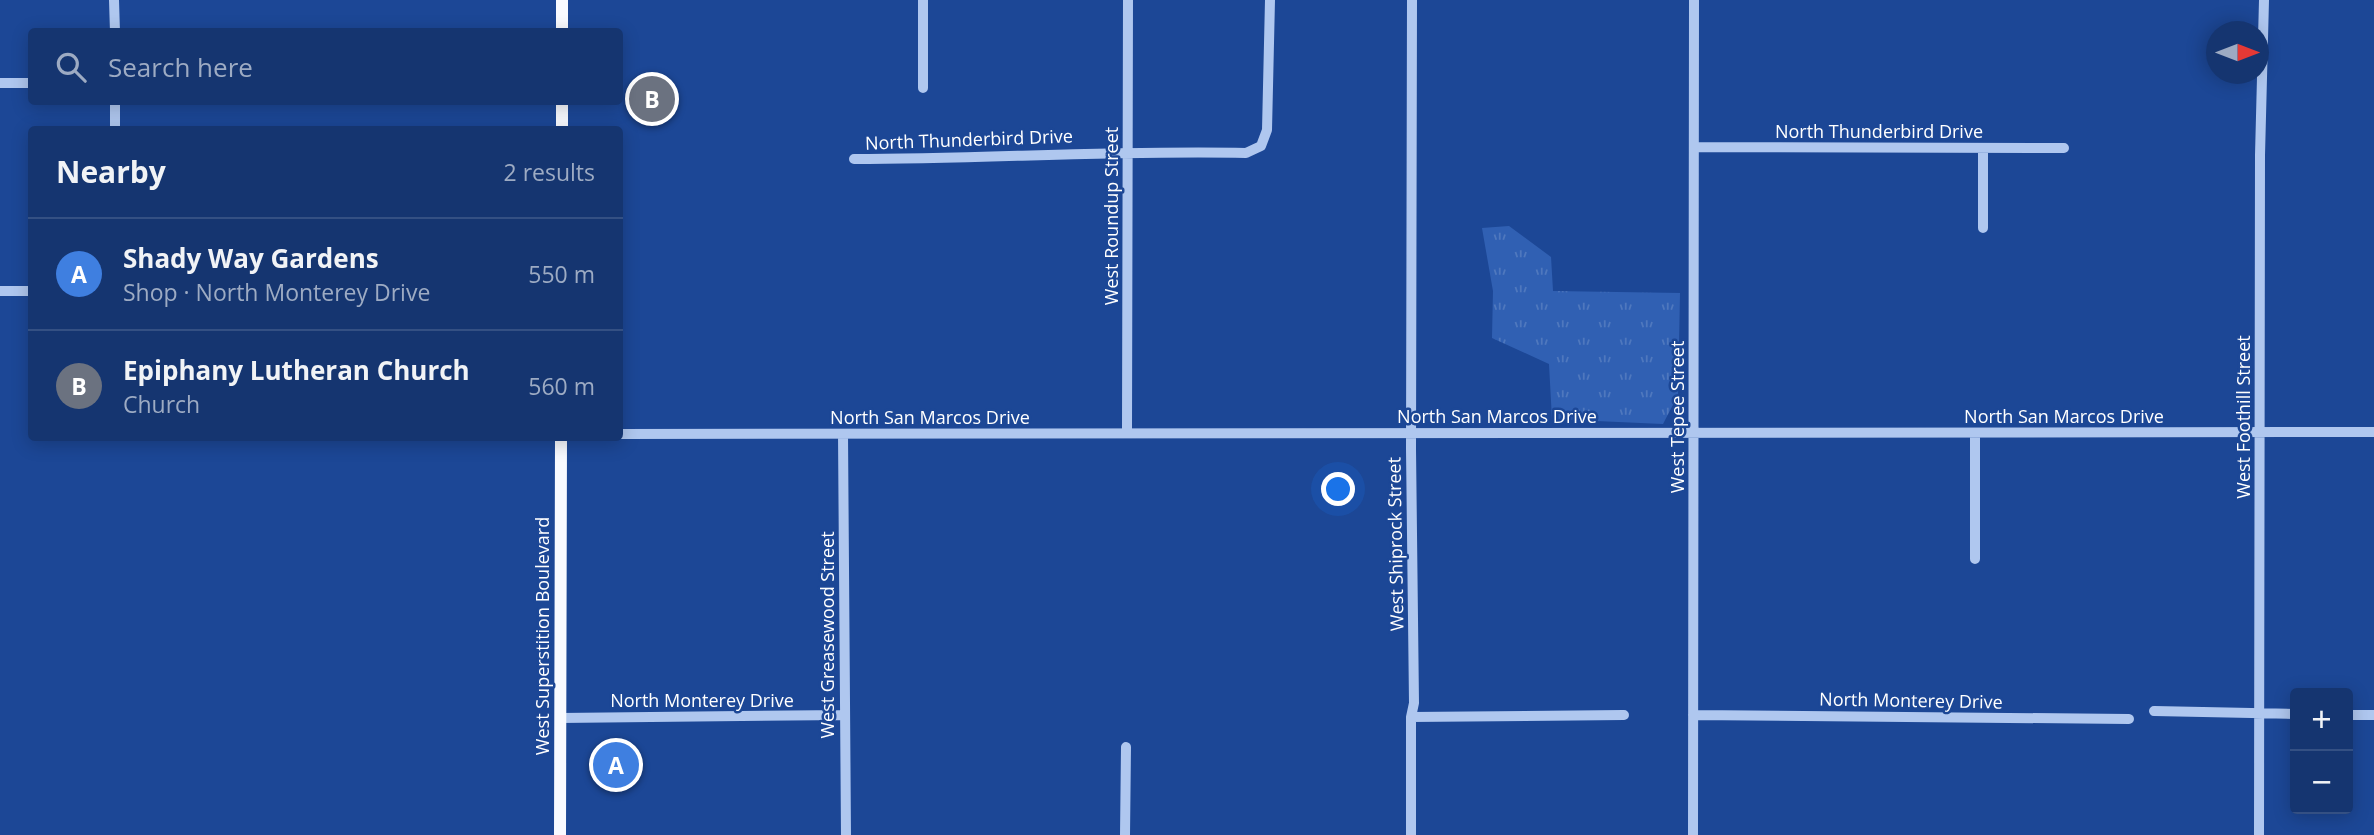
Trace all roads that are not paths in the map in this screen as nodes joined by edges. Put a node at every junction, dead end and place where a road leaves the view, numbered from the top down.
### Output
1 (114, 0) edge
2 (562, 0) edge
3 (923, 0) edge
4 (1128, 0) edge
5 (1270, 0) edge
6 (1412, 0) edge
7 (1694, 0) edge
8 (2264, 0) edge
9 (115, 28) edge
10 (562, 28) edge
11 (0, 83) edge
12 (28, 83) edge
13 (923, 88) dead end
14 (115, 105) edge
15 (562, 105) edge
16 (115, 126) edge
17 (562, 126) edge
18 (1694, 148) junction
19 (1983, 148) junction
20 (2064, 148) dead end
21 (1128, 150) junction
22 (854, 159) dead end
23 (1983, 228) dead end
24 (0, 291) edge
25 (28, 291) edge
26 (1127, 432) junction
27 (2260, 432) junction
28 (2374, 432) edge
29 (1411, 433) junction
30 (1694, 433) junction
31 (1975, 433) junction
32 (623, 434) edge
33 (843, 434) junction
34 (561, 441) edge
35 (1975, 559) dead end
36 (2154, 710) dead end
37 (2259, 714) junction
38 (2290, 714) edge
39 (1624, 715) dead end
40 (1693, 715) junction
41 (2353, 715) edge
42 (2374, 715) edge
43 (844, 716) junction
44 (1410, 717) junction
45 (560, 718) junction
46 (2129, 719) dead end
47 (1126, 747) dead end
48 (560, 835) edge
49 (846, 835) edge
50 (1125, 835) edge
51 (1410, 835) edge
52 (1693, 835) edge
53 (2259, 835) edge

1 - 9 street
2 - 10 main road
3 - 13 street
4 - 21 street, West Roundup Street
5 - 21 street, North Thunderbird Drive
6 - 29 street, West Shiprock Street
7 - 18 street, West Tepee Street
8 - 27 street, West Foothill Street
11 - 12 street
14 - 16 street
15 - 17 main road
18 - 19 street, North Thunderbird Drive
18 - 30 street, West Tepee Street
19 - 20 street, North Thunderbird Drive
19 - 23 street
21 - 22 street, North Thunderbird Drive
21 - 26 street, West Roundup Street
24 - 25 street
26 - 29 street, North San Marcos Drive
26 - 33 street, North San Marcos Drive
27 - 28 street, North San Marcos Drive
27 - 31 street, North San Marcos Drive
27 - 37 street, West Foothill Street
29 - 30 street, North San Marcos Drive
29 - 44 street, West Shiprock Street
30 - 31 street, North San Marcos Drive
30 - 40 street, West Tepee Street
31 - 35 street
32 - 33 street, North San Marcos Drive
33 - 43 street, West Greasewood Street
34 - 45 main road, West Superstition Boulevard
36 - 37 street
37 - 38 street
37 - 53 street, West Foothill Street
39 - 44 street
40 - 46 street, North Monterey Drive
40 - 52 street, West Tepee Street
41 - 42 street
43 - 45 street, North Monterey Drive
43 - 49 street, West Greasewood Street
44 - 51 street, West Shiprock Street
45 - 48 main road, West Superstition Boulevard
47 - 50 street

